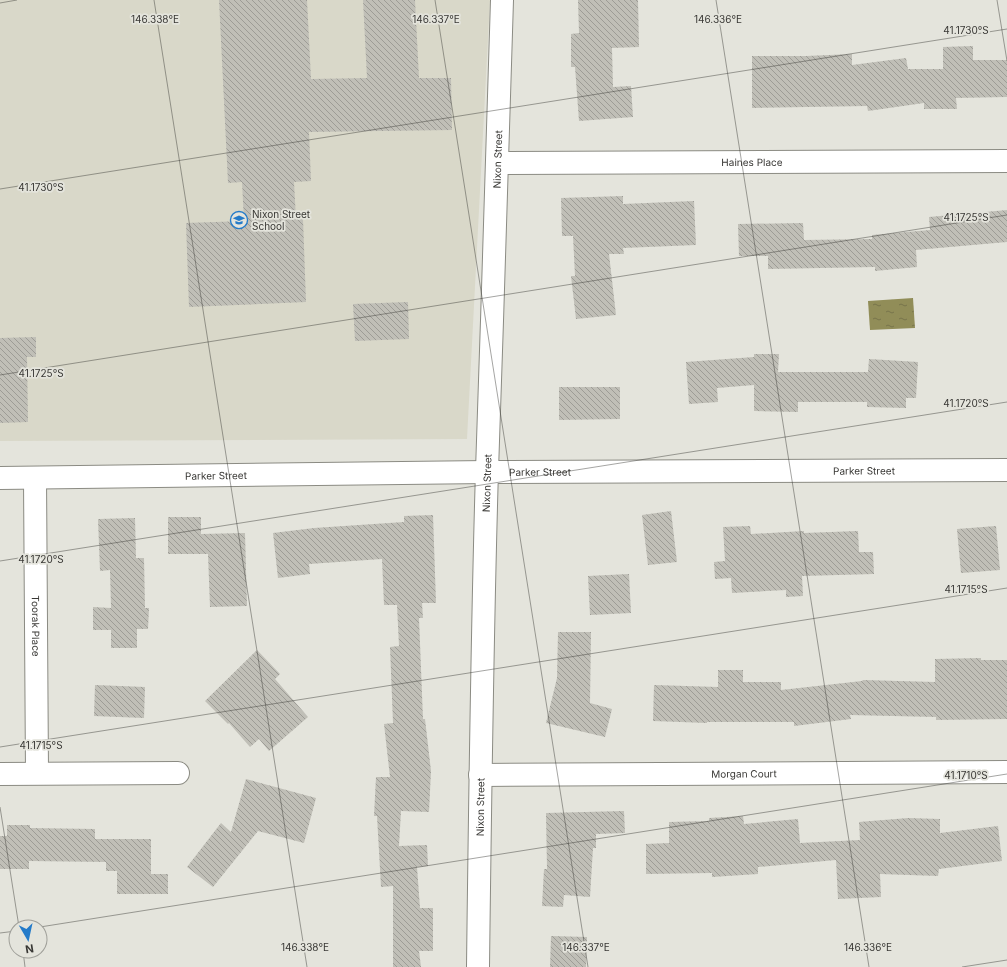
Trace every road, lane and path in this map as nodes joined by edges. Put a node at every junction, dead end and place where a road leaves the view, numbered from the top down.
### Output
1 (502, 0) edge
2 (1007, 161) edge
3 (498, 163) junction
4 (1007, 470) edge
5 (487, 472) junction
6 (0, 478) edge
7 (35, 478) junction
8 (1007, 772) edge
9 (38, 773) junction
10 (178, 773) dead end
11 (0, 774) edge
12 (480, 775) junction
13 (478, 967) edge

1 - 3 street, Nixon Street
2 - 3 street, Haines Place
3 - 5 street, Nixon Street
4 - 5 street, Parker Street
5 - 7 street, Parker Street
5 - 12 street, Nixon Street
6 - 7 street, Parker Street
7 - 9 street, Toorak Place
8 - 12 street, Morgan Court
9 - 10 street
9 - 11 street
12 - 13 street, Nixon Street

